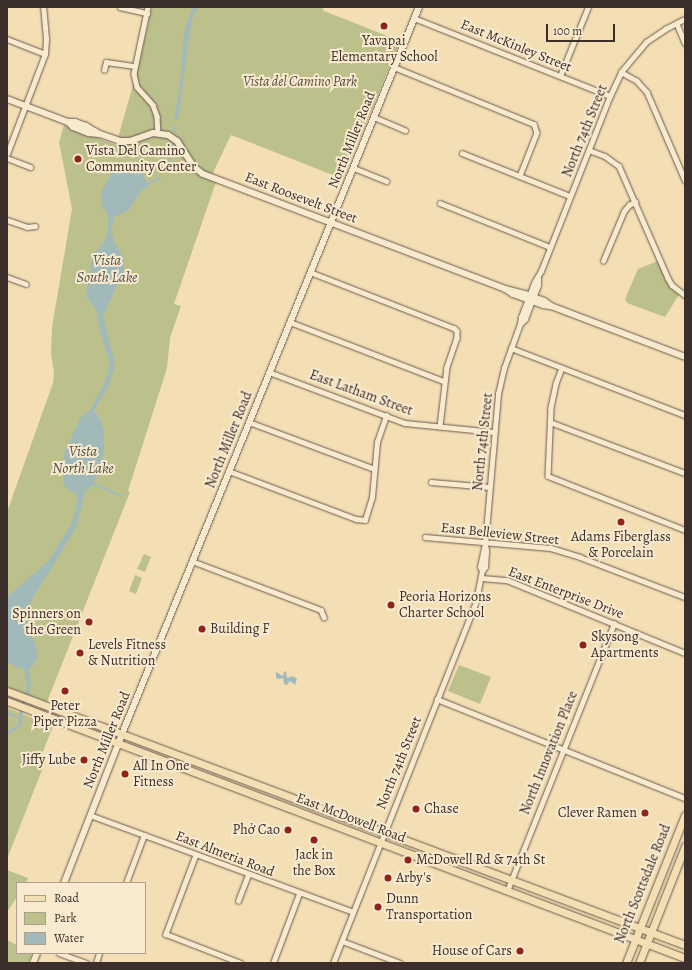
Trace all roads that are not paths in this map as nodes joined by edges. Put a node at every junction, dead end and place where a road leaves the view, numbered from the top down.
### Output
1 (43, 7) edge
2 (120, 7) edge
3 (148, 7) edge
4 (419, 7) edge
5 (588, 7) edge
6 (147, 13) junction
7 (414, 18) junction
8 (685, 19) edge
9 (677, 24) junction
10 (7, 39) edge
11 (685, 43) edge
12 (45, 54) junction
13 (135, 66) junction
14 (394, 67) junction
15 (104, 70) dead end
16 (621, 72) junction
17 (560, 76) junction
18 (610, 96) junction
19 (7, 99) edge
20 (25, 106) junction
21 (374, 117) junction
22 (405, 130) dead end
23 (158, 133) junction
24 (589, 150) junction
25 (462, 153) dead end
26 (7, 154) edge
27 (7, 158) edge
28 (30, 167) dead end
29 (354, 168) junction
30 (520, 176) junction
31 (685, 180) edge
32 (386, 181) dead end
33 (570, 196) junction
34 (636, 202) junction
35 (440, 203) dead end
36 (7, 220) edge
37 (331, 222) junction
38 (35, 226) dead end
39 (550, 247) junction
40 (604, 261) dead end
41 (310, 272) junction
42 (7, 277) edge
43 (26, 284) dead end
44 (685, 295) edge
45 (530, 298) junction
46 (290, 322) junction
47 (511, 348) junction
48 (685, 357) edge
49 (562, 368) junction
50 (269, 372) junction
51 (444, 381) junction
52 (685, 415) edge
53 (386, 416) junction
54 (249, 422) junction
55 (550, 422) junction
56 (440, 427) junction
57 (494, 432) junction
58 (375, 469) junction
59 (229, 470) junction
60 (685, 473) edge
61 (432, 482) dead end
62 (489, 487) junction
63 (685, 530) edge
64 (425, 537) dead end
65 (485, 543) junction
66 (192, 561) junction
67 (482, 578) junction
68 (685, 597) edge
69 (324, 617) dead end
70 (614, 624) junction
71 (685, 653) edge
72 (7, 691) edge
73 (437, 699) junction
74 (7, 702) edge
75 (122, 734) junction
76 (118, 744) junction
77 (563, 749) junction
78 (685, 798) edge
79 (90, 815) junction
80 (685, 815) edge
81 (384, 832) junction
82 (144, 836) junction
83 (380, 843) junction
84 (685, 846) edge
85 (196, 855) junction
86 (248, 874) junction
87 (511, 880) junction
88 (64, 882) edge
89 (126, 882) edge
90 (506, 891) junction
91 (300, 894) junction
92 (238, 901) dead end
93 (353, 912) junction
94 (639, 928) junction
95 (651, 933) junction
96 (634, 940) junction
97 (342, 941) junction
98 (646, 944) junction
99 (685, 945) edge
100 (62, 954) edge
101 (685, 958) edge
102 (86, 963) edge
103 (241, 963) edge
104 (273, 963) edge
105 (333, 963) edge
106 (400, 963) edge
107 (626, 963) edge
108 (639, 963) edge

1 - 12 street
2 - 6 street
3 - 6 street
4 - 7 street, North Miller Road
5 - 17 street
6 - 13 street
7 - 14 street, North Miller Road
7 - 17 street, East McKinley Street
8 - 9 street, North 74th Street
9 - 11 street
9 - 16 street, North 74th Street
10 - 12 street
12 - 20 street
13 - 15 street
13 - 23 street
14 - 21 street, North Miller Road
14 - 30 street
16 - 18 street, North 74th Street
16 - 31 street
17 - 18 street, East McKinley Street
18 - 24 street, North 74th Street
19 - 20 street
20 - 23 street
20 - 26 street
21 - 22 street
21 - 29 street, North Miller Road
23 - 37 street, East Roosevelt Street
24 - 33 street, North 74th Street
24 - 34 street
25 - 30 street
27 - 28 street
29 - 32 street
29 - 37 street, North Miller Road
30 - 33 street
33 - 39 street, North 74th Street
34 - 40 street
34 - 44 street
35 - 39 street
36 - 38 street
37 - 41 street, North Miller Road
37 - 45 street, East Roosevelt Street
39 - 45 street, North 74th Street
41 - 46 street, North Miller Road
41 - 51 street
42 - 43 street
45 - 47 street, North 74th Street
45 - 48 street, East Roosevelt Street
46 - 50 street, North Miller Road
46 - 51 street
47 - 49 street
47 - 57 street, North 74th Street
49 - 52 street
49 - 55 street
50 - 53 street, East Latham Street
50 - 54 street, North Miller Road
51 - 56 street
53 - 56 street, East Latham Street
53 - 58 street
54 - 58 street
54 - 59 street, North Miller Road
55 - 60 street
55 - 63 street
56 - 57 street, East Latham Street
57 - 62 street, North 74th Street
58 - 59 street
59 - 66 street, North Miller Road
61 - 62 street
62 - 65 street, North 74th Street
64 - 65 street, East Belleview Street
65 - 67 street, North 74th Street
65 - 68 street, East Belleview Street
66 - 69 street
66 - 75 street, North Miller Road
67 - 70 street, East Enterprise Drive
67 - 73 street, North 74th Street
70 - 71 street, East Enterprise Drive
70 - 77 street, North Innovation Place
72 - 75 main road, East McDowell Road
73 - 77 street
73 - 81 street, North 74th Street
74 - 76 main road, East McDowell Road
75 - 76 street, North Miller Road
75 - 81 main road, East McDowell Road
76 - 79 street, North Miller Road
76 - 83 main road, East McDowell Road
77 - 78 street
77 - 87 street, North Innovation Place
79 - 82 street, East Almeria Road
79 - 88 street, North Miller Road
80 - 94 main road, North Scottsdale Road
81 - 83 street, North 74th Street
81 - 87 main road, East McDowell Road
82 - 85 street, East Almeria Road
82 - 89 street
83 - 90 main road, East McDowell Road
83 - 93 street, North 74th Street
84 - 95 main road, North Scottsdale Road
85 - 86 street, East Almeria Road
85 - 103 street
86 - 91 street, East Almeria Road
86 - 92 street
87 - 90 street, North Innovation Place
87 - 94 main road, East McDowell Road
90 - 96 main road, East McDowell Road
91 - 93 street, East Almeria Road
91 - 104 street
93 - 97 street, North 74th Street
94 - 95 main road, East McDowell Road
94 - 96 main road, North Scottsdale Road
95 - 98 main road, North Scottsdale Road
95 - 99 main road, East McDowell Road
96 - 98 main road, East McDowell Road
96 - 107 main road, North Scottsdale Road
97 - 105 street, North 74th Street
97 - 106 street
98 - 101 main road, East McDowell Road
98 - 108 main road, North Scottsdale Road
100 - 102 street

